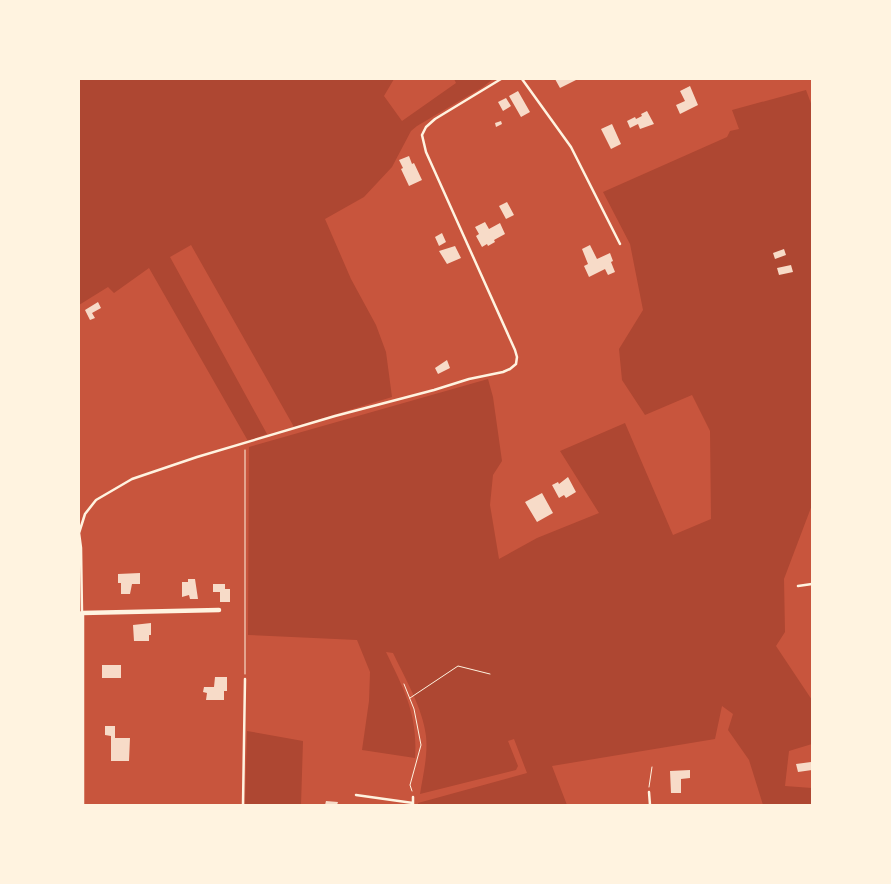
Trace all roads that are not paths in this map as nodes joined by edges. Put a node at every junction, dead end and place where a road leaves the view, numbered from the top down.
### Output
1 (501, 79) edge
2 (522, 79) edge
3 (620, 244) dead end
4 (79, 533) edge
5 (812, 584) edge
6 (798, 586) dead end
7 (219, 610) dead end
8 (82, 614) junction
9 (245, 679) road end
10 (649, 792) road end
11 (356, 795) dead end
12 (413, 797) road end
13 (413, 804) edge
14 (82, 805) edge
15 (243, 805) edge
16 (650, 805) edge

1 - 4 lane
2 - 3 lane
4 - 8 lane
5 - 6 lane
7 - 8 street
8 - 14 street
9 - 15 lane
10 - 16 lane
11 - 13 lane
12 - 13 lane

